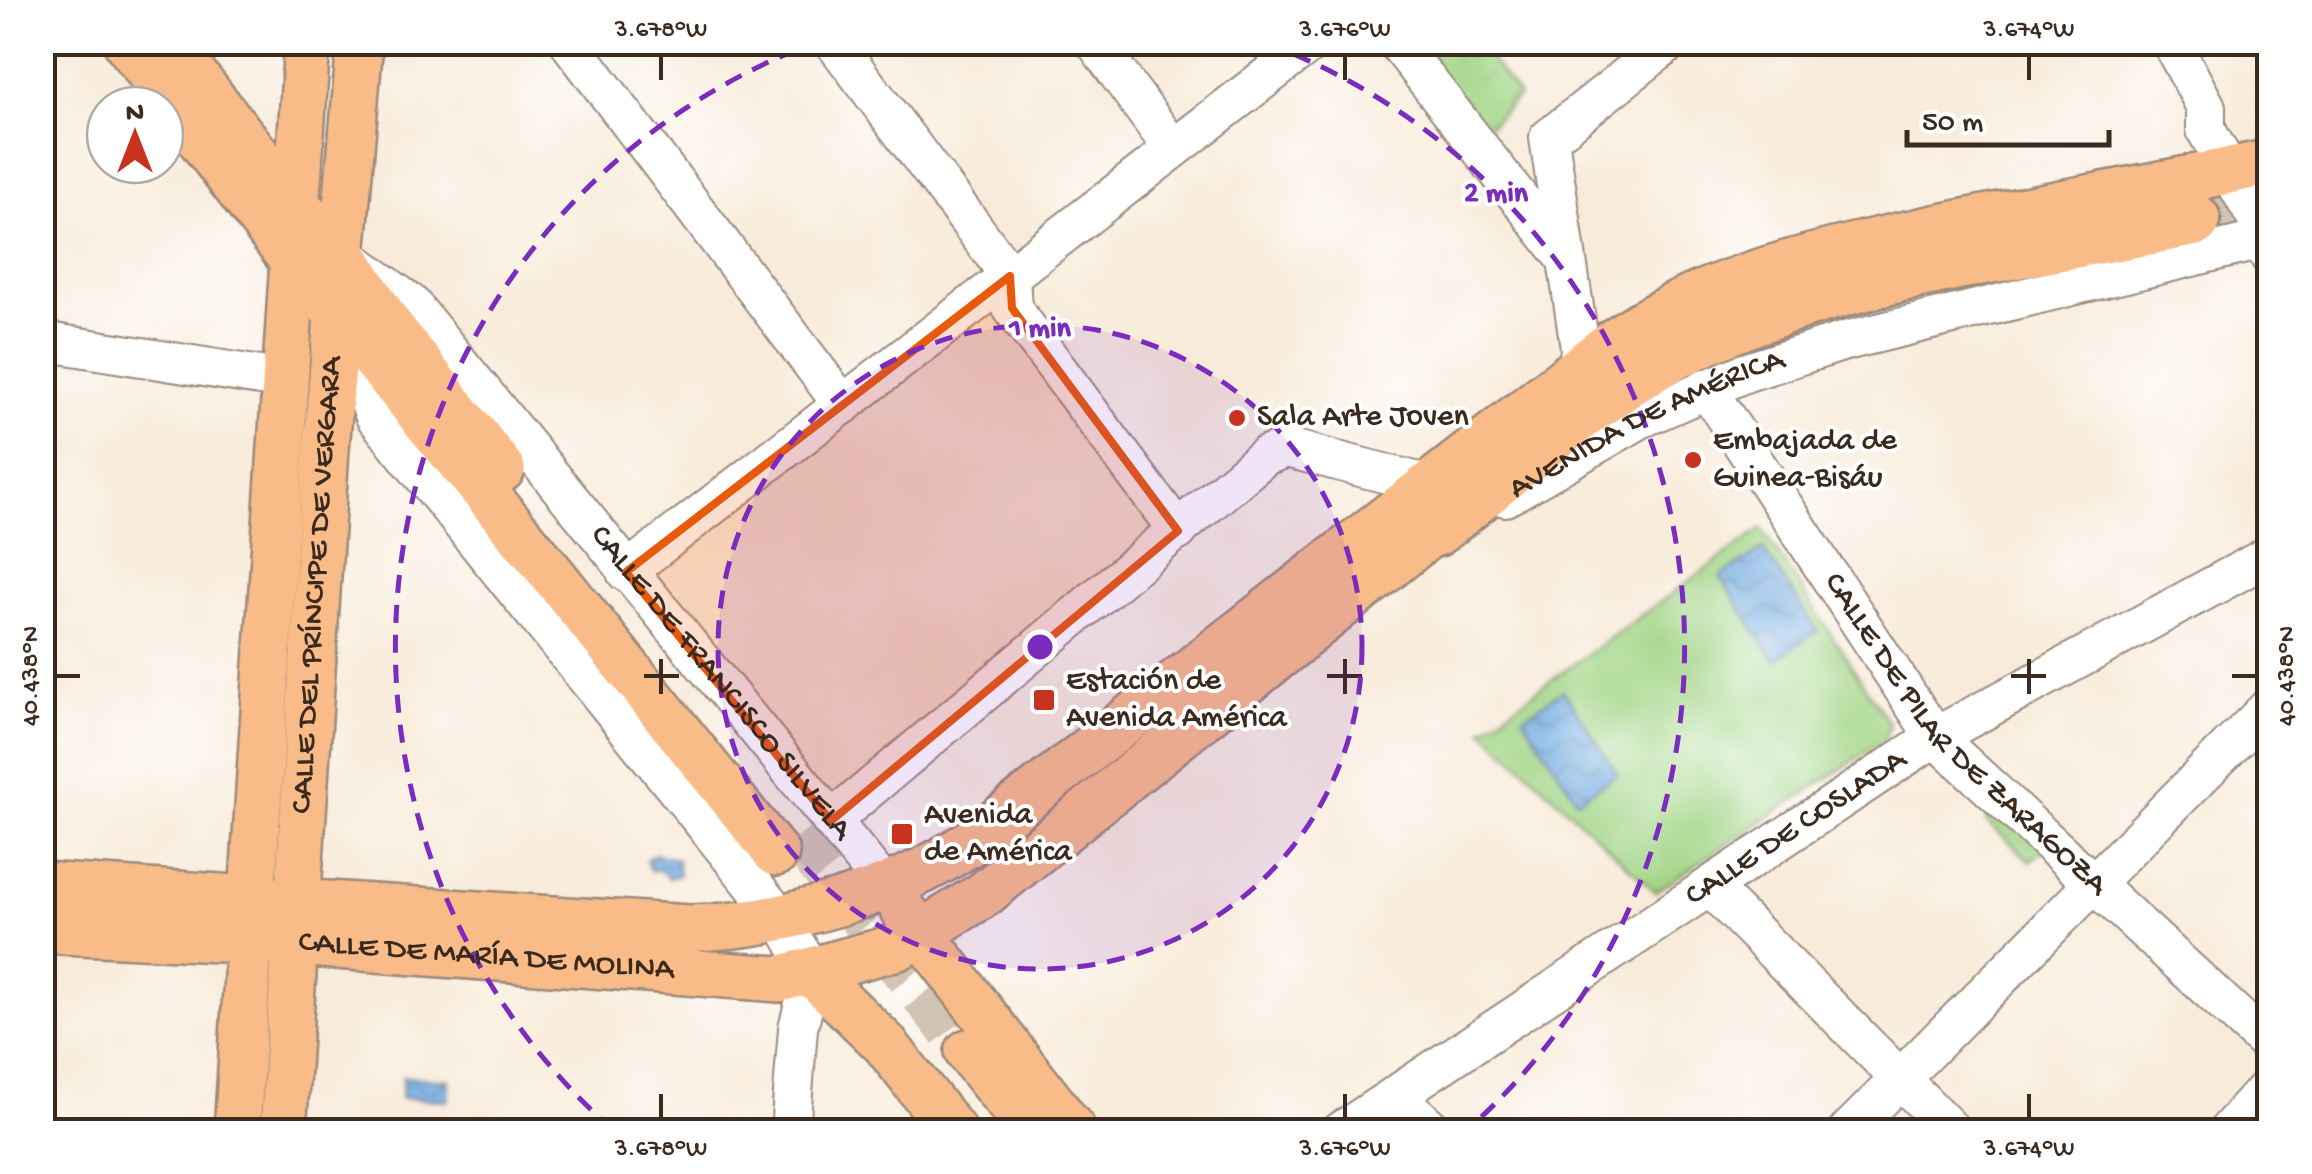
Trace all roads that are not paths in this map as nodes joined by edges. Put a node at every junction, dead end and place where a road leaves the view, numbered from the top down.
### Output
1 (126, 42) edge
2 (168, 42) edge
3 (306, 42) edge
4 (360, 42) edge
5 (834, 42) edge
6 (1095, 42) edge
7 (1312, 42) edge
8 (1397, 42) edge
9 (1670, 42) edge
10 (2172, 42) edge
11 (573, 44) edge
12 (1172, 150) junction
13 (2256, 171) edge
14 (295, 203) junction
15 (2194, 220) tunnel mouth
16 (2267, 245) edge
17 (343, 253) junction
18 (290, 259) junction
19 (1567, 260) junction
20 (1010, 276) junction
21 (336, 315) junction
22 (42, 342) edge
23 (1578, 370) junction
24 (285, 380) junction
25 (1706, 388) junction
26 (844, 404) junction
27 (1432, 507) junction
28 (1178, 531) junction
29 (2270, 555) edge
30 (626, 572) junction
31 (2268, 711) edge
32 (1935, 738) junction
33 (801, 837) junction
34 (2094, 882) junction
35 (42, 884) edge
36 (884, 884) junction
37 (1712, 889) junction
38 (782, 920) junction
39 (274, 921) junction
40 (42, 930) edge
41 (921, 933) junction
42 (812, 973) junction
43 (2270, 1046) edge
44 (1900, 1077) junction
45 (2270, 1084) edge
46 (1397, 1097) junction
47 (237, 1132) edge
48 (283, 1132) edge
49 (790, 1132) edge
50 (954, 1132) edge
51 (998, 1132) edge
52 (1032, 1132) edge
53 (1074, 1132) edge
54 (1340, 1132) edge
55 (1435, 1132) edge
56 (1846, 1132) edge
57 (1953, 1132) edge
58 (2227, 1132) edge

1 - 18 main road, CALLE DE FRANCISCO SILVELA
2 - 14 main road, CALLE DE FRANCISCO SILVELA
3 - 14 main road, CALLE DEL PRÍNCIPE DE VERGARA
4 - 17 main road, CALLE DEL PRÍNCIPE DE VERGARA
5 - 20 street
6 - 12 street
7 - 12 street
8 - 19 street
9 - 19 street
10 - 13 street
11 - 26 street
12 - 20 street
13 - 16 street
13 - 23 main road, AVENIDA DE AMÉRICA
14 - 17 main road, CALLE DE FRANCISCO SILVELA
14 - 18 main road, CALLE DEL PRÍNCIPE DE VERGARA
15 - 27 highway
16 - 25 street, AVENIDA DE AMÉRICA
17 - 21 main road, CALLE DEL PRÍNCIPE DE VERGARA
17 - 30 street, CALLE DE FRANCISCO SILVELA
17 - 33 main road, CALLE DE FRANCISCO SILVELA
18 - 21 main road, CALLE DE FRANCISCO SILVELA
18 - 24 main road, CALLE DEL PRÍNCIPE DE VERGARA
19 - 23 street
20 - 26 street
20 - 28 street
21 - 33 main road, CALLE DE FRANCISCO SILVELA
21 - 38 street, CALLE DE FRANCISCO SILVELA
21 - 39 main road, CALLE DEL PRÍNCIPE DE VERGARA
22 - 24 street
23 - 27 main road, AVENIDA DE AMÉRICA
24 - 39 main road, CALLE DEL PRÍNCIPE DE VERGARA
25 - 27 street, AVENIDA DE AMÉRICA
25 - 32 street, CALLE DE PILAR DE ZARAGOZA
26 - 30 street
27 - 28 street
27 - 36 main road, AVENIDA DE AMÉRICA
27 - 41 main road, AVENIDA DE AMÉRICA
28 - 33 street
29 - 32 street, CALLE DE COSLADA
30 - 33 street, CALLE DE FRANCISCO SILVELA
31 - 34 street
32 - 34 street, CALLE DE PILAR DE ZARAGOZA
32 - 37 street, CALLE DE COSLADA
33 - 36 street, CALLE DE FRANCISCO SILVELA
34 - 43 street, CALLE DE PILAR DE ZARAGOZA
34 - 44 street
35 - 39 main road, CALLE DE MARÍA DE MOLINA
36 - 38 main road, AVENIDA DE AMÉRICA
36 - 41 main road, CALLE DE FRANCISCO SILVELA
37 - 44 street
37 - 46 street, CALLE DE COSLADA
38 - 39 main road, CALLE DE MARÍA DE MOLINA
38 - 42 street, CALLE DE FRANCISCO SILVELA
39 - 40 main road, CALLE DE MARÍA DE MOLINA
39 - 42 main road, CALLE DE MARÍA DE MOLINA
39 - 47 main road, CALLE DEL PRÍNCIPE DE VERGARA
39 - 48 main road, CALLE DEL PRÍNCIPE DE VERGARA
41 - 42 main road, CALLE DE MARÍA DE MOLINA
41 - 53 main road, CALLE DE FRANCISCO SILVELA
42 - 49 street
42 - 50 main road, CALLE DE FRANCISCO SILVELA
44 - 56 street
44 - 57 street
45 - 58 street
46 - 54 street, CALLE DE COSLADA
46 - 55 street
51 - 52 main road

